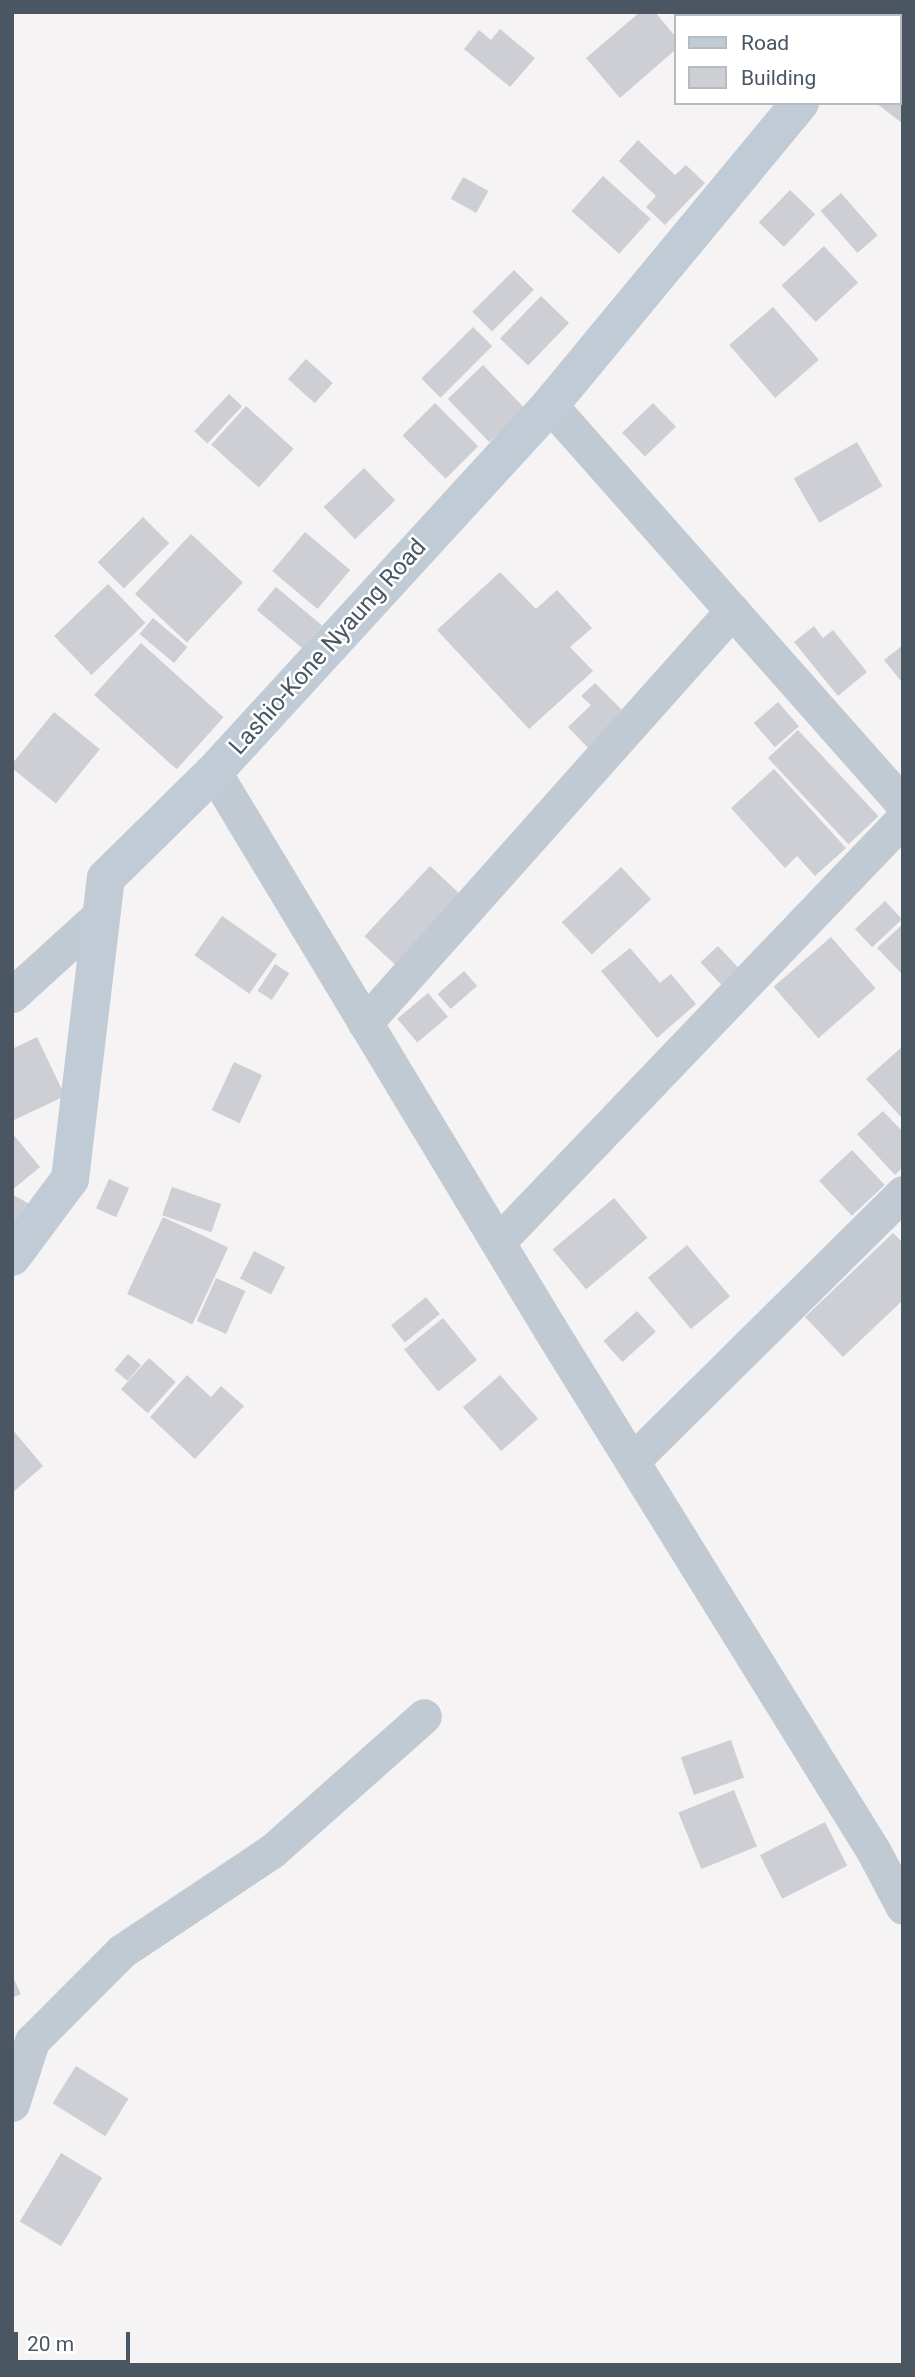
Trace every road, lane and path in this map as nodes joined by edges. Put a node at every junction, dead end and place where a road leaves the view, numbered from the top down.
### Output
1 (798, 105) edge
2 (550, 405) junction
3 (732, 611) junction
4 (214, 772) junction
5 (903, 804) edge
6 (903, 819) edge
7 (102, 913) junction
8 (12, 995) edge
9 (366, 1023) junction
10 (903, 1194) edge
11 (498, 1242) junction
12 (12, 1257) edge
13 (632, 1461) junction
14 (424, 1716) dead end
15 (903, 1907) edge
16 (12, 2104) edge

1 - 2 main road, Lashio-Kone Nyaung Road
2 - 3 street
2 - 4 main road, Lashio-Kone Nyaung Road
3 - 5 street
3 - 9 street
4 - 7 main road, Lashio-Kone Nyaung Road
4 - 9 street
6 - 11 street
7 - 8 street
7 - 12 main road, Lashio-Kone Nyaung Road
9 - 11 street
10 - 13 street
11 - 13 street
13 - 15 street
14 - 16 street

